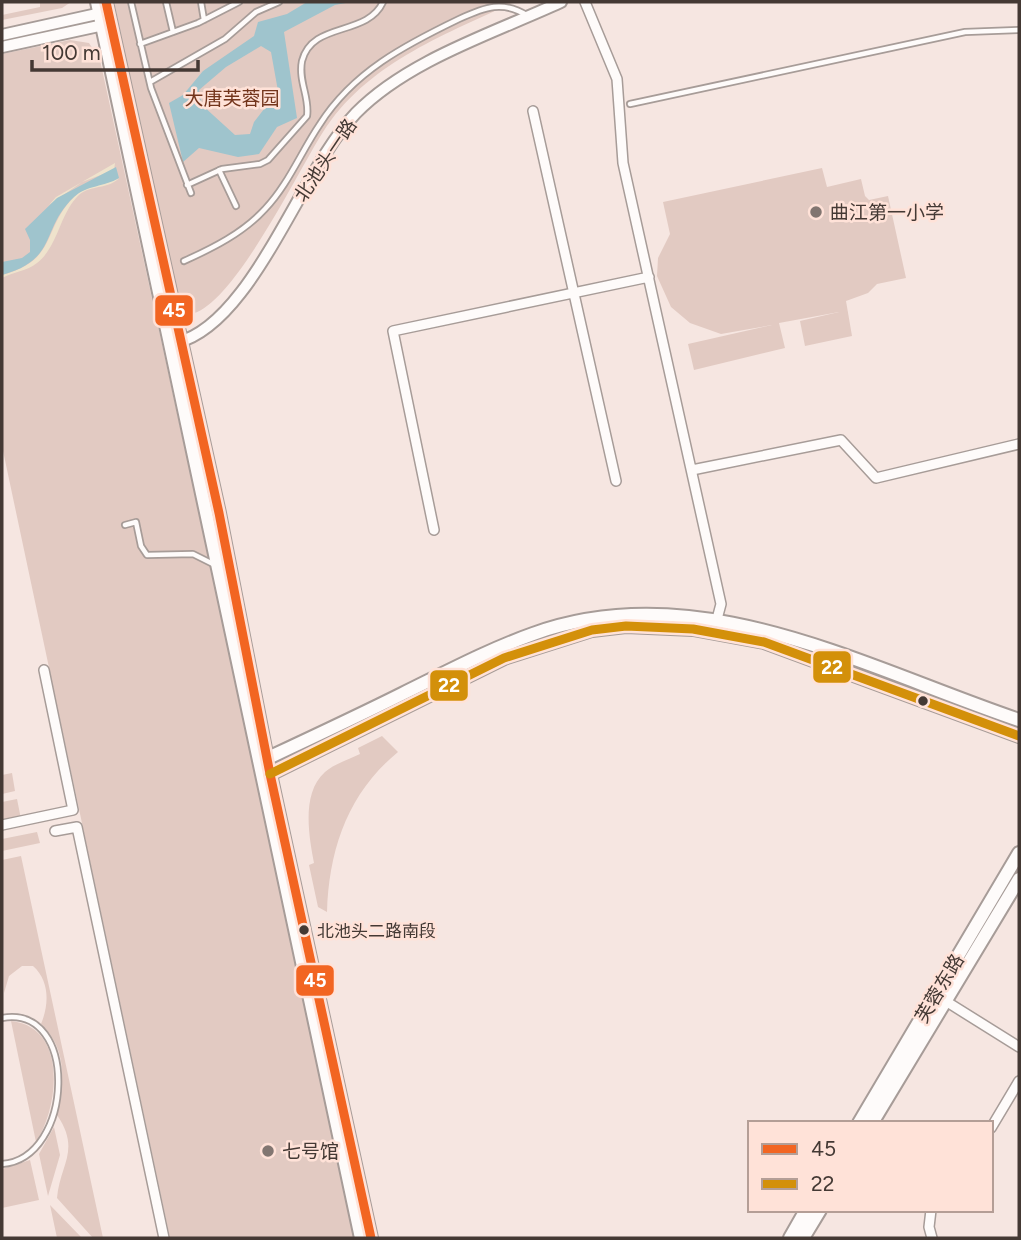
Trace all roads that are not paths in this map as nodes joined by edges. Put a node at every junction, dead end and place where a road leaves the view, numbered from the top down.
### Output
1 (131, 2) edge
2 (166, 2) edge
3 (201, 2) edge
4 (236, 2) edge
5 (279, 2) edge
6 (383, 2) edge
7 (561, 2) edge
8 (585, 2) edge
9 (104, 13) edge
10 (529, 16) junction
11 (204, 20) junction
12 (1019, 30) edge
13 (173, 32) junction
14 (2, 35) edge
15 (140, 44) junction
16 (2, 47) edge
17 (150, 82) junction
18 (630, 104) dead end
19 (533, 111) dead end
20 (219, 170) junction
21 (187, 185) junction
22 (191, 193) dead end
23 (236, 206) dead end
24 (184, 261) dead end
25 (649, 277) junction
26 (572, 293) junction
27 (175, 344) junction
28 (1019, 444) edge
29 (692, 470) junction
30 (616, 481) dead end
31 (125, 525) dead end
32 (434, 530) dead end
33 (217, 566) junction
34 (717, 619) junction
35 (44, 670) dead end
36 (1019, 720) edge
37 (1019, 736) edge
38 (268, 758) junction
39 (271, 774) junction
40 (2, 825) edge
41 (55, 831) dead end
42 (1019, 853) edge
43 (1019, 878) edge
44 (944, 1000) junction
45 (2, 1018) edge
46 (1019, 1047) edge
47 (1019, 1081) edge
48 (860, 1121) edge
49 (873, 1121) edge
50 (993, 1125) edge
51 (2, 1164) edge
52 (805, 1212) edge
53 (819, 1212) edge
54 (931, 1212) edge
55 (164, 1238) edge
56 (360, 1238) edge
57 (371, 1238) edge
58 (790, 1238) edge
59 (803, 1238) edge
60 (932, 1238) edge

1 - 15 lane
2 - 13 lane
3 - 11 lane
4 - 11 lane
5 - 17 lane
6 - 20 lane
7 - 10 street, 北池头一路
8 - 25 street
9 - 14 street
9 - 16 street
9 - 27 main road
10 - 24 lane
10 - 27 street, 北池头一路
11 - 13 lane
12 - 18 lane
13 - 15 lane
15 - 17 lane
17 - 21 lane
19 - 26 street
20 - 21 lane
20 - 23 lane
21 - 22 lane
25 - 26 street
25 - 29 street
26 - 30 street
26 - 32 street
27 - 33 main road
27 - 38 main road
28 - 29 street
29 - 34 street
31 - 33 lane
33 - 56 main road
34 - 36 main road
34 - 38 main road
35 - 40 street
37 - 39 main road
38 - 39 main road
39 - 57 main road
41 - 55 street
42 - 48 main road, 芙蓉东路
43 - 44 main road, 芙蓉东路
44 - 46 street
44 - 49 main road, 芙蓉东路
45 - 51 lane
47 - 50 street
52 - 58 main road
53 - 59 main road
54 - 60 street

